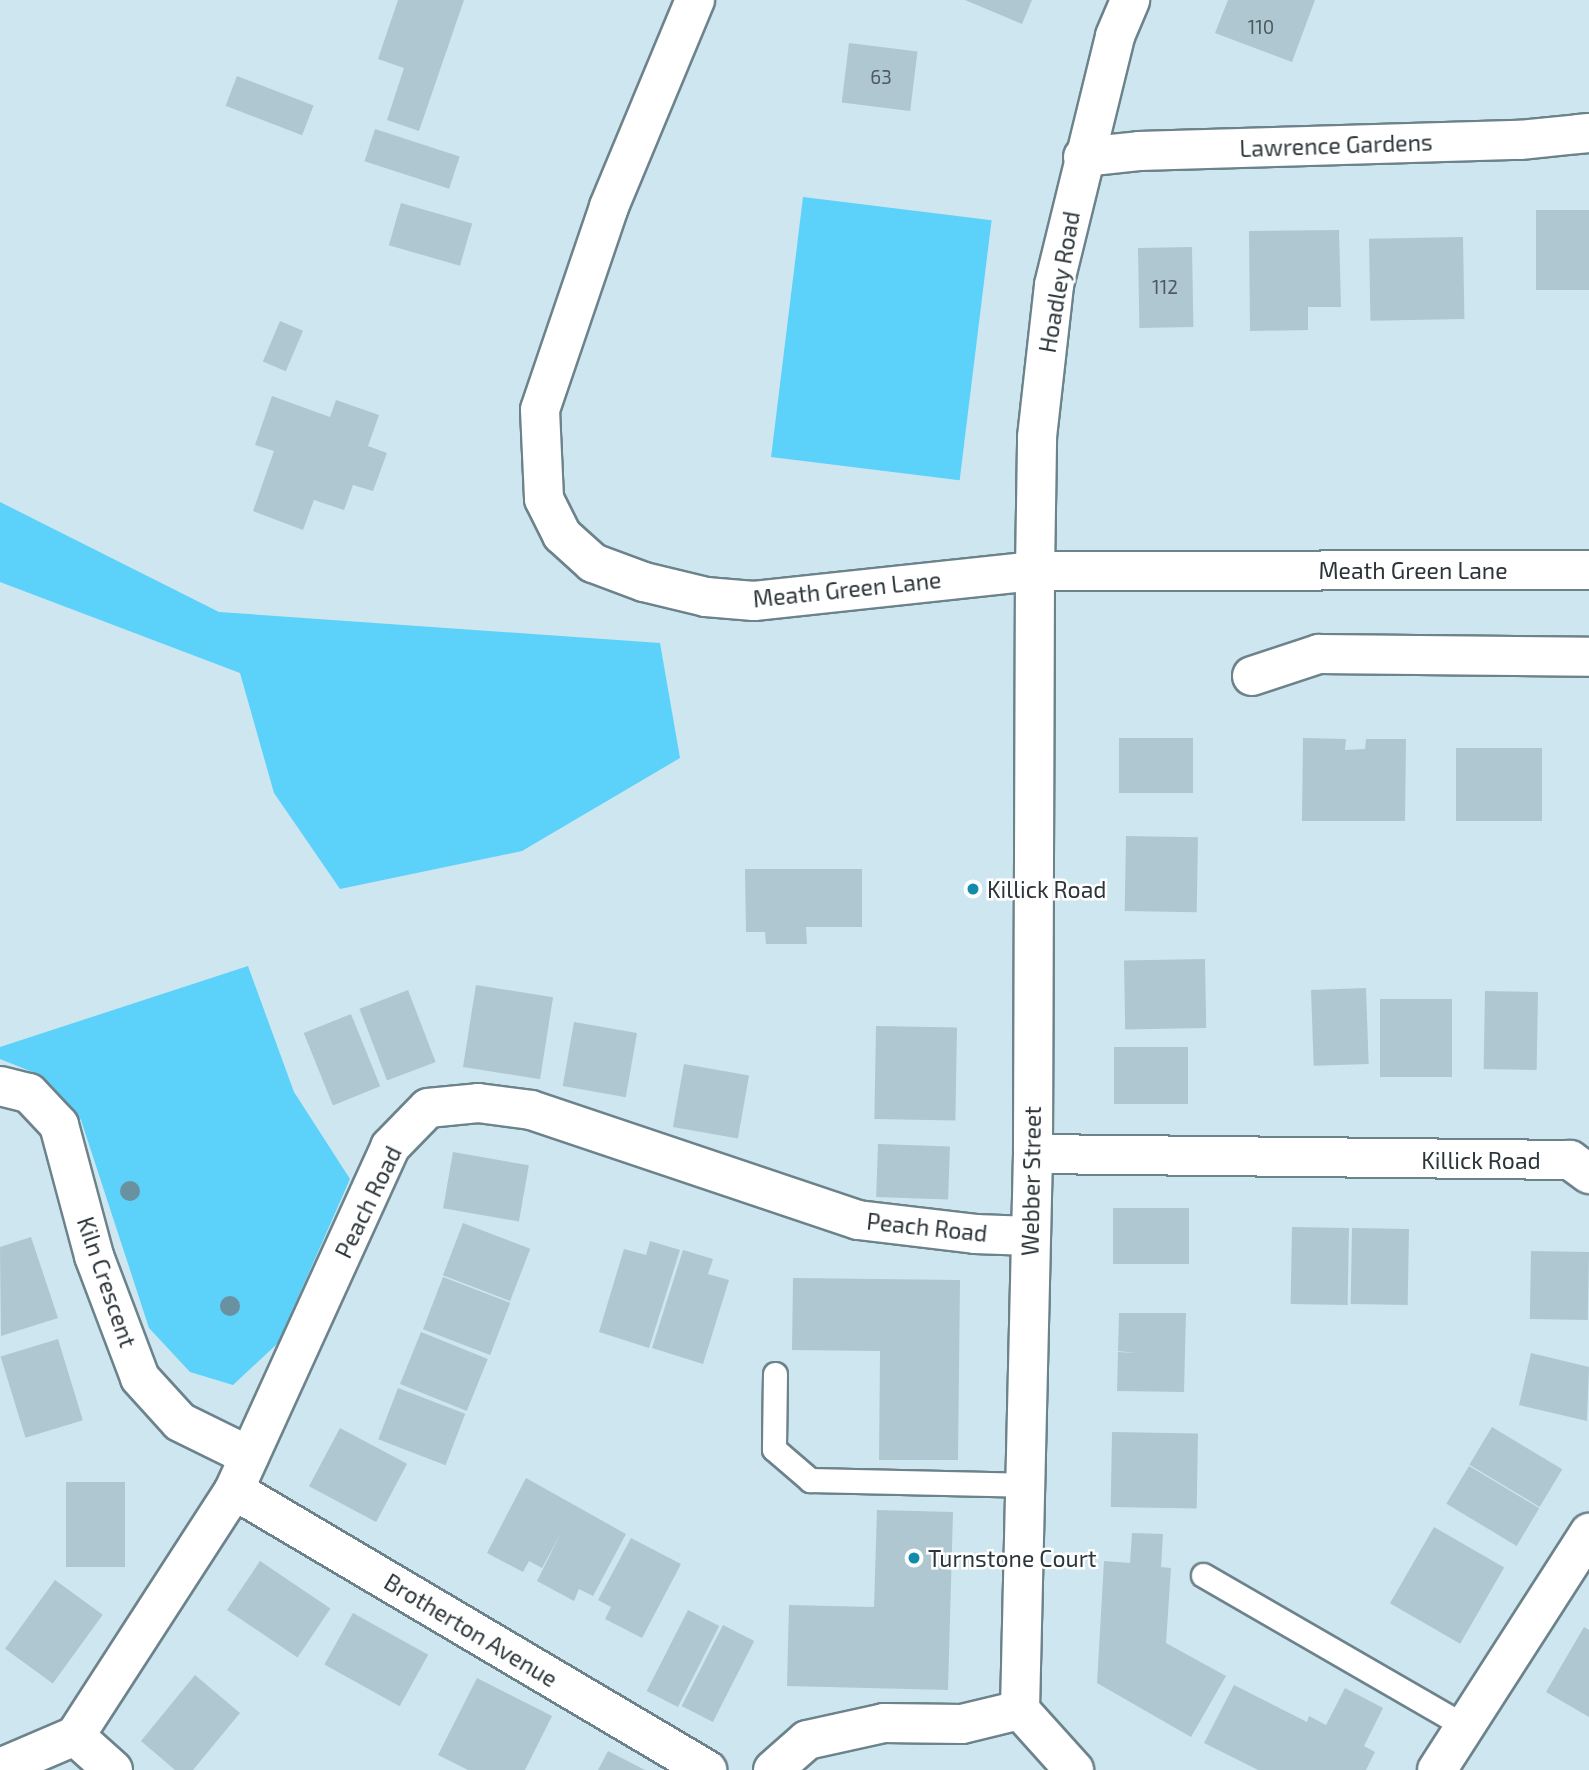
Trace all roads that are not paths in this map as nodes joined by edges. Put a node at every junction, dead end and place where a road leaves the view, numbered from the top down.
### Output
1 (695, 0) edge
2 (1130, 0) edge
3 (1589, 133) edge
4 (1083, 157) junction
5 (1589, 570) edge
6 (1035, 571) junction
7 (1589, 657) edge
8 (1252, 676) dead end
9 (0, 1086) edge
10 (1034, 1154) junction
11 (1589, 1174) edge
12 (1031, 1236) junction
13 (775, 1374) dead end
14 (249, 1456) junction
15 (1023, 1485) junction
16 (234, 1490) junction
17 (1589, 1533) edge
18 (1203, 1575) dead end
19 (1020, 1710) junction
20 (1465, 1726) junction
21 (75, 1736) junction
22 (0, 1768) edge
23 (113, 1770) edge
24 (707, 1770) edge
25 (773, 1770) edge
26 (1074, 1770) edge
27 (1437, 1770) edge

1 - 6 street, Meath Green Lane
2 - 4 street, Hoadley Road
3 - 4 street, Lawrence Gardens
4 - 6 street, Hoadley Road
5 - 6 street, Meath Green Lane
6 - 10 street, Webber Street
7 - 8 street
9 - 14 street, Kiln Crescent
10 - 11 street, Killick Road
10 - 12 street, Webber Street
12 - 14 street, Peach Road
12 - 15 street, Webber Street
13 - 15 lane
14 - 16 street, Peach Road
15 - 19 street, Webber Street
16 - 21 street, Peach Road
16 - 24 street, Brotherton Avenue
17 - 20 street
18 - 20 lane
19 - 25 street
19 - 26 street
20 - 27 street
21 - 22 street
21 - 23 street

